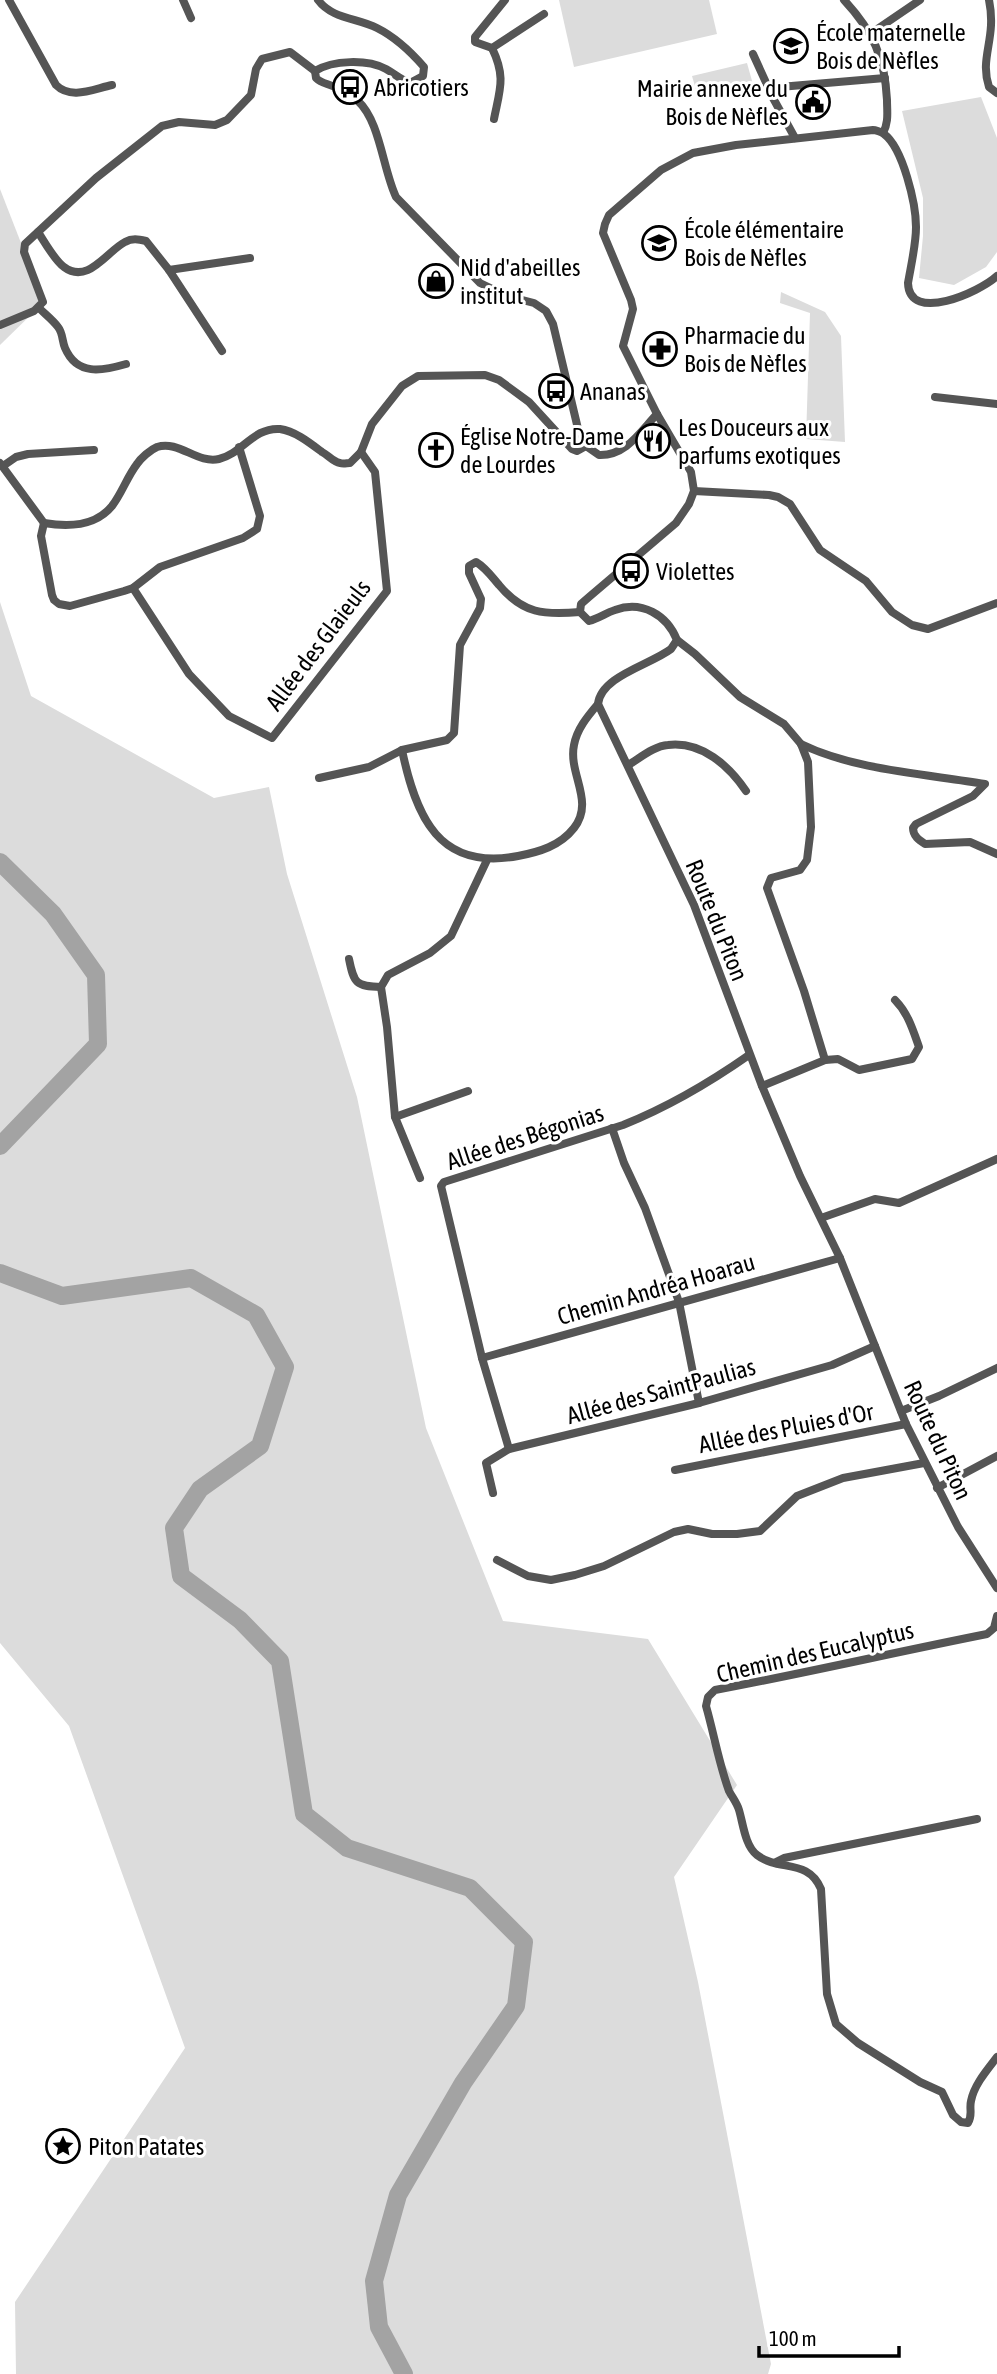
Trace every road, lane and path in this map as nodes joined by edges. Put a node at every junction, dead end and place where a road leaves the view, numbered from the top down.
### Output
1 (9, 0) edge
2 (183, 0) edge
3 (318, 0) edge
4 (505, 0) edge
5 (844, 0) edge
6 (920, 0) edge
7 (989, 0) edge
8 (544, 15) dead end
9 (191, 18) dead end
10 (870, 34) junction
11 (492, 48) junction
12 (753, 54) dead end
13 (315, 71) junction
14 (885, 78) junction
15 (112, 85) dead end
16 (768, 88) junction
17 (997, 93) edge
18 (494, 119) dead end
19 (883, 133) junction
20 (795, 138) junction
21 (38, 232) junction
22 (250, 258) dead end
23 (169, 270) junction
24 (997, 276) edge
25 (39, 308) junction
26 (0, 325) edge
27 (222, 351) dead end
28 (126, 365) dead end
29 (935, 397) dead end
30 (997, 404) edge
31 (657, 414) junction
32 (586, 446) junction
33 (239, 447) junction
34 (94, 450) dead end
35 (361, 452) junction
36 (1, 465) edge
37 (694, 491) junction
38 (44, 523) junction
39 (133, 588) junction
40 (997, 603) edge
41 (580, 612) junction
42 (677, 640) junction
43 (598, 704) junction
44 (801, 744) junction
45 (402, 750) junction
46 (628, 765) junction
47 (319, 778) dead end
48 (746, 791) dead end
49 (997, 853) edge
50 (487, 860) junction
51 (349, 959) dead end
52 (381, 987) junction
53 (895, 1000) dead end
54 (749, 1055) junction
55 (825, 1060) junction
56 (762, 1086) junction
57 (468, 1091) dead end
58 (395, 1117) junction
59 (612, 1128) junction
60 (997, 1159) edge
61 (420, 1178) dead end
62 (821, 1218) junction
63 (840, 1258) junction
64 (679, 1302) junction
65 (875, 1346) junction
66 (482, 1358) junction
67 (997, 1368) edge
68 (698, 1403) junction
69 (901, 1411) junction
70 (906, 1424) junction
71 (509, 1449) junction
72 (997, 1456) edge
73 (924, 1463) junction
74 (675, 1470) dead end
75 (937, 1488) junction
76 (493, 1493) dead end
77 (497, 1560) dead end
78 (997, 1588) edge
79 (997, 1616) edge
80 (978, 1819) dead end
81 (776, 1862) junction
82 (997, 2057) edge

1 - 15 street
2 - 9 street
3 - 13 street
4 - 11 street
5 - 10 street
6 - 10 street
7 - 17 street
8 - 11 street
10 - 14 street
11 - 18 street
12 - 16 street
13 - 21 street
13 - 32 street
14 - 16 street
14 - 19 street
16 - 20 street
19 - 20 street
19 - 24 street
20 - 31 street
21 - 23 street
21 - 25 street
22 - 23 street
23 - 27 street
25 - 26 street
25 - 28 street
29 - 30 street
31 - 32 street
31 - 37 street
32 - 35 street
33 - 35 street
33 - 38 street
33 - 39 street
34 - 36 street
35 - 39 street, Allée des Glaieuls
36 - 38 street
37 - 40 street
37 - 41 street
38 - 39 street
41 - 42 street
41 - 45 street
42 - 43 street
42 - 44 street
43 - 46 street, Route du Piton
43 - 50 street
44 - 49 street
44 - 55 street
45 - 47 street
45 - 50 street
46 - 48 street
46 - 54 street, Route du Piton
50 - 52 street
51 - 52 street
52 - 58 street
53 - 55 street
54 - 56 street, Route du Piton
54 - 59 street, Allée des Bégonias
55 - 56 street
56 - 62 street, Route du Piton
57 - 58 street
58 - 61 street
59 - 64 street
59 - 66 street, Allée des Bégonias
60 - 62 street
62 - 63 street, Route du Piton
63 - 64 street, Chemin Andréa Hoarau
63 - 65 street, Route du Piton
64 - 66 street, Chemin Andréa Hoarau
64 - 68 street
65 - 68 street, Allée des SaintPaulias
65 - 69 street, Route du Piton
66 - 71 street, Allée des Bégonias
67 - 69 street
68 - 71 street, Allée des SaintPaulias
69 - 70 street, Route du Piton
70 - 73 street, Route du Piton
70 - 74 street, Allée des Pluies d'Or
71 - 76 street
72 - 75 street
73 - 75 street, Route du Piton
73 - 77 street
75 - 78 street, Route du Piton
79 - 81 street, Chemin des Eucalyptus
80 - 81 street
81 - 82 street, Chemin des Eucalyptus

